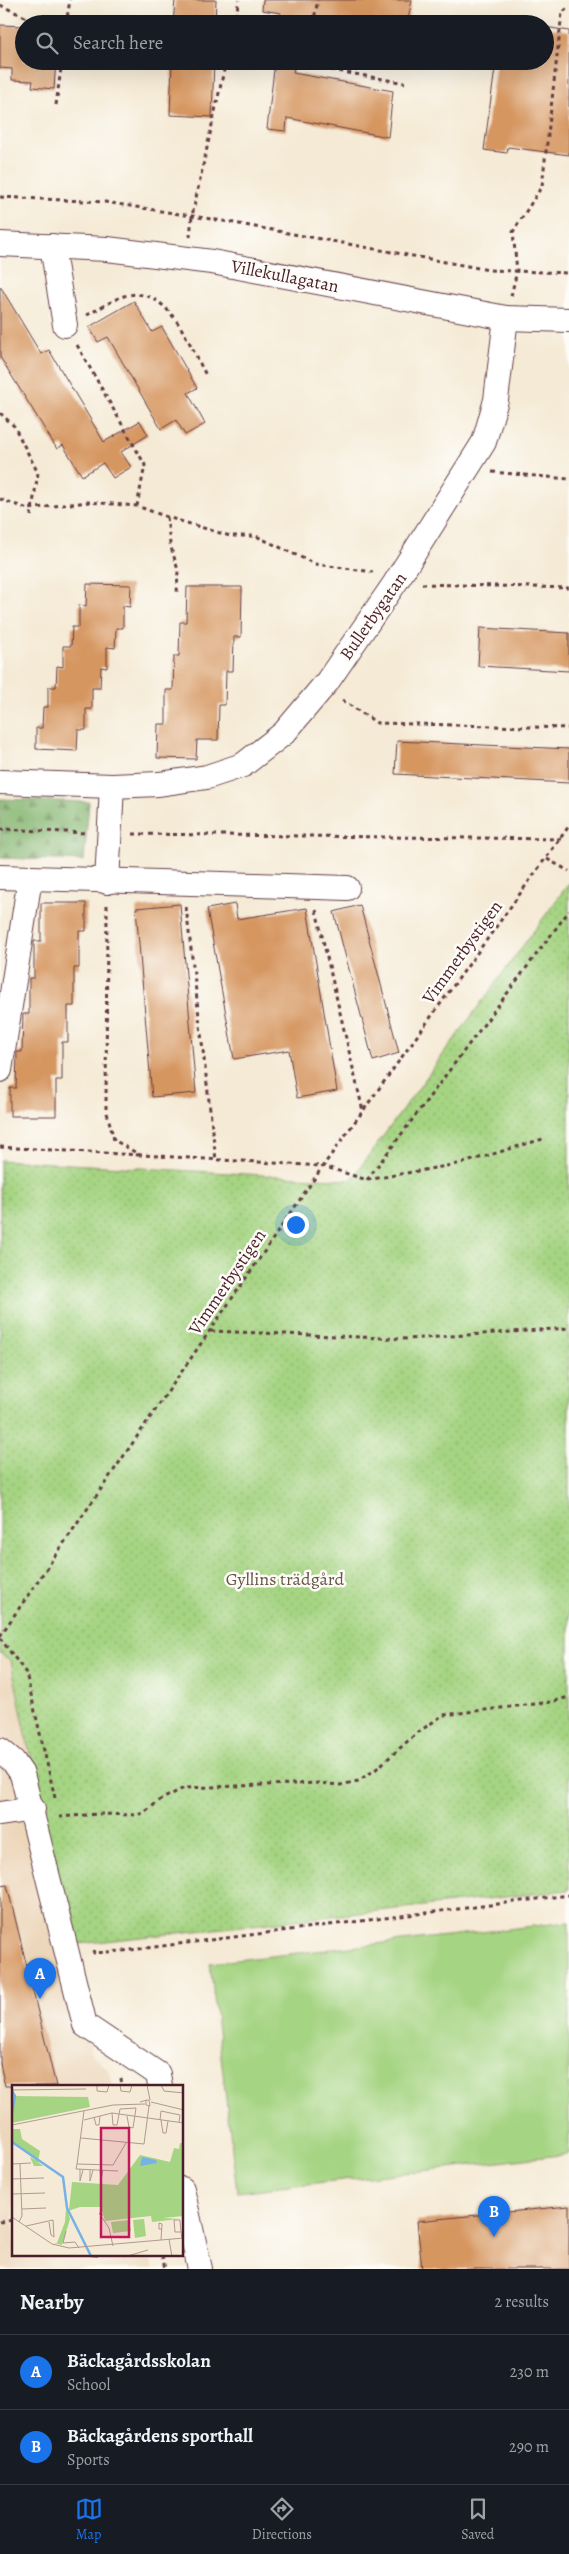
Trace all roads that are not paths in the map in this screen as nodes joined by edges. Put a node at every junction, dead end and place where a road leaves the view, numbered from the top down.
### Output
1 (0, 244) edge
2 (52, 246) junction
3 (506, 318) junction
4 (569, 320) edge
5 (65, 325) road end
6 (0, 782) edge
7 (112, 786) junction
8 (0, 878) edge
9 (30, 878) junction
10 (107, 882) junction
11 (347, 888) dead end
12 (0, 1070) edge
13 (0, 1750) edge
14 (33, 1809) junction
15 (0, 1814) edge
16 (160, 2085) edge
17 (184, 2198) edge
18 (200, 2269) edge

1 - 2 street, Villekullagatan
2 - 3 street, Villekullagatan
2 - 5 street
3 - 4 street, Villekullagatan
3 - 7 street, Bullerbygatan
6 - 7 street, Bullerbygatan
7 - 10 street
8 - 9 street
9 - 10 street
9 - 12 street
10 - 11 street
13 - 14 street
14 - 15 street
14 - 16 street
17 - 18 street

